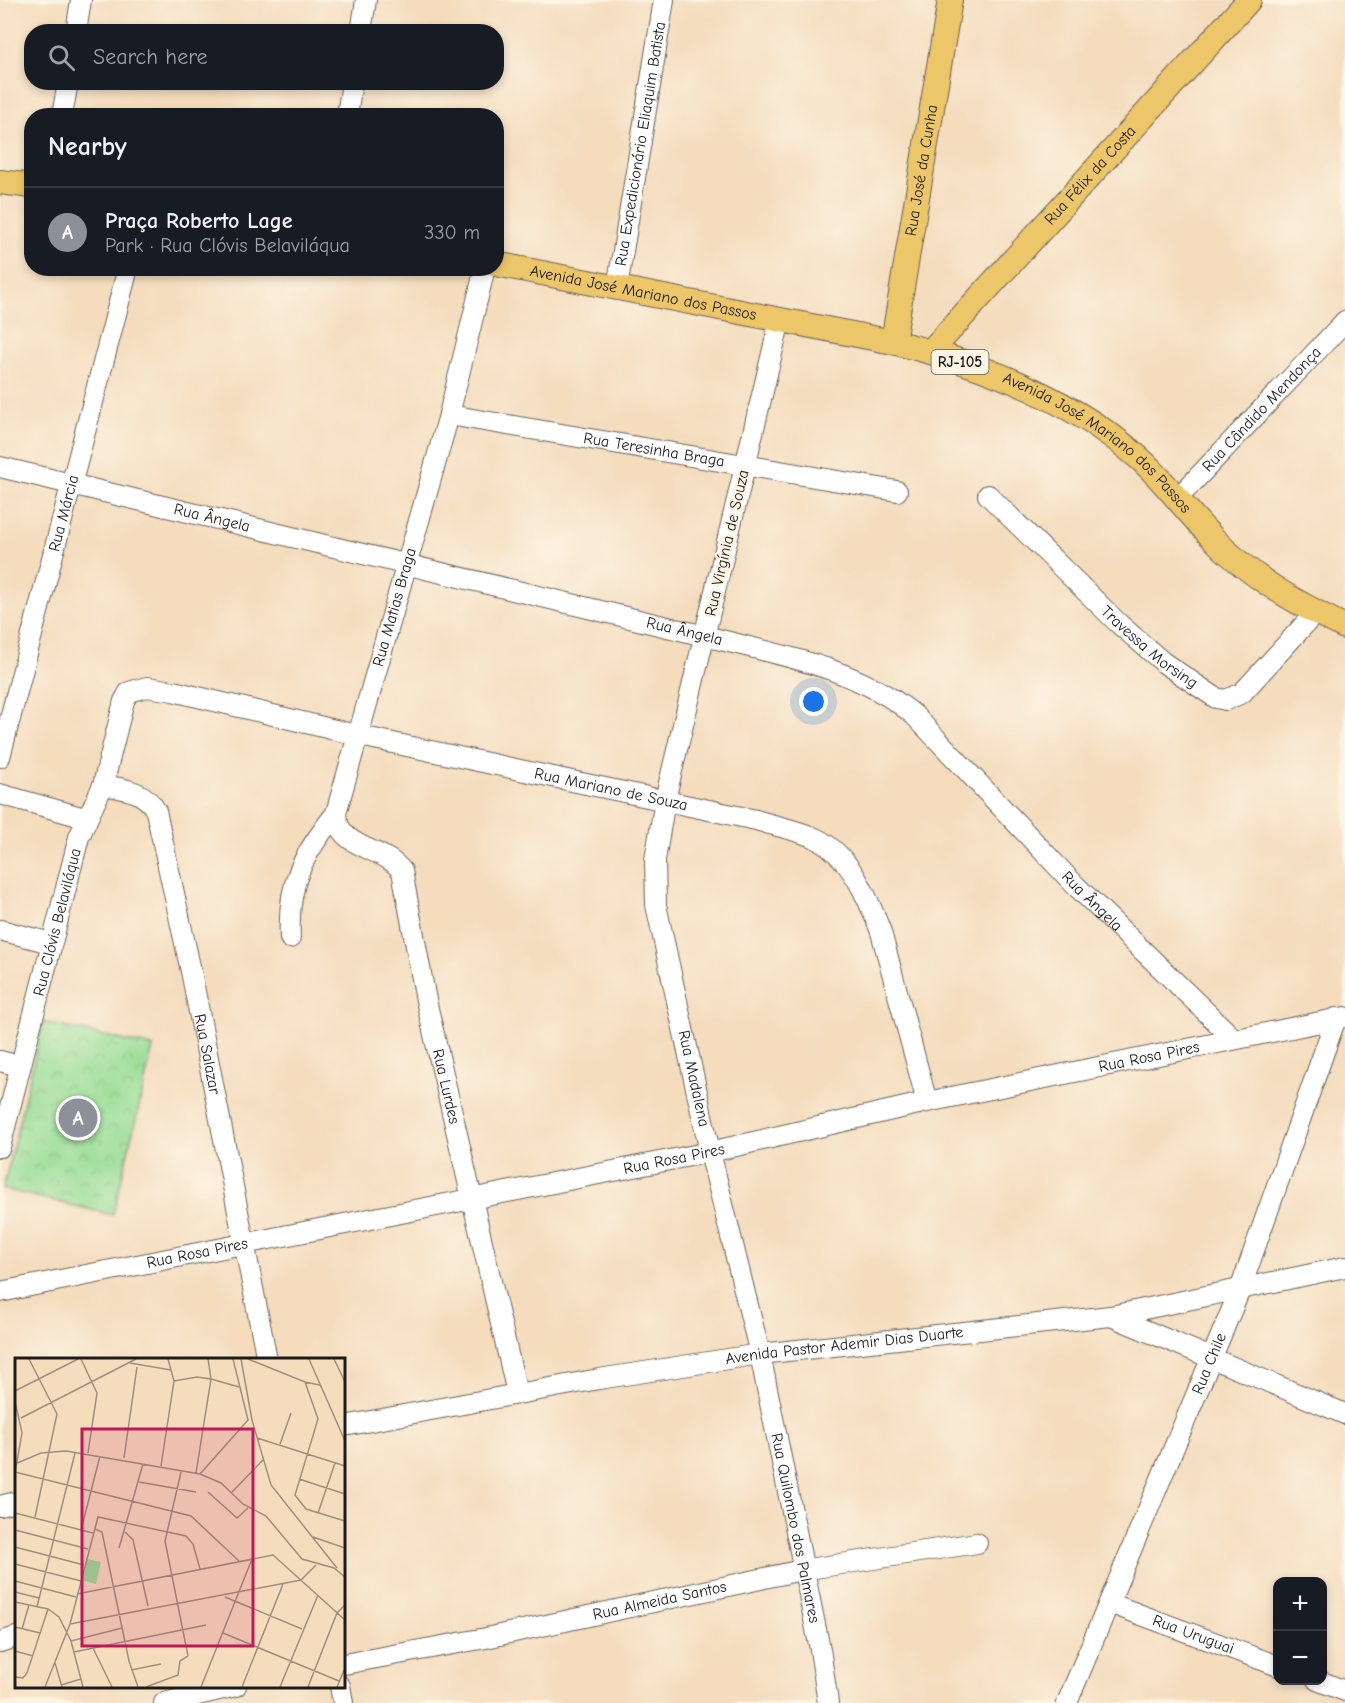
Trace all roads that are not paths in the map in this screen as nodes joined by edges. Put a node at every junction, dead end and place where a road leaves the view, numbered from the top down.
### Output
1 (81, 0) edge
2 (366, 0) edge
3 (664, 0) edge
4 (950, 0) edge
5 (1249, 0) edge
6 (77, 24) edge
7 (362, 24) edge
8 (67, 90) edge
9 (351, 90) edge
10 (64, 108) edge
11 (348, 108) edge
12 (0, 182) edge
13 (24, 185) edge
14 (504, 266) edge
15 (126, 276) edge
16 (483, 276) edge
17 (617, 288) junction
18 (780, 320) junction
19 (1345, 321) edge
20 (893, 342) junction
21 (931, 351) junction
22 (449, 415) junction
23 (745, 466) junction
24 (0, 467) edge
25 (71, 484) junction
26 (897, 491) dead end
27 (988, 495) dead end
28 (1178, 498) junction
29 (407, 566) junction
30 (1316, 612) junction
31 (1345, 627) edge
32 (705, 636) junction
33 (124, 701) joint
34 (360, 736) junction
35 (0, 757) edge
36 (103, 785) junction
37 (0, 794) edge
38 (665, 800) junction
39 (336, 813) junction
40 (85, 818) junction
41 (0, 930) edge
42 (290, 938) dead end
43 (51, 943) junction
44 (1341, 1018) edge
45 (1234, 1039) junction
46 (10, 1063) edge
47 (927, 1102) junction
48 (0, 1147) edge
49 (711, 1152) junction
50 (472, 1198) junction
51 (244, 1245) junction
52 (1345, 1267) edge
53 (1240, 1290) junction
54 (0, 1292) edge
55 (1111, 1316) junction
56 (760, 1354) junction
57 (267, 1358) edge
58 (1212, 1359) junction
59 (517, 1393) junction
60 (1345, 1414) edge
61 (345, 1426) edge
62 (15, 1502) edge
63 (0, 1506) edge
64 (977, 1543) dead end
65 (802, 1570) junction
66 (1109, 1603) junction
67 (15, 1637) edge
68 (0, 1642) edge
69 (345, 1664) edge
70 (1273, 1664) edge
71 (1327, 1684) edge
72 (228, 1688) edge
73 (340, 1688) edge
74 (1345, 1691) edge
75 (164, 1703) edge
76 (343, 1703) edge
77 (828, 1703) edge
78 (1067, 1703) edge

1 - 6 street
2 - 7 street
3 - 17 street, Rua Expedicionário Eliaquim Batista
4 - 20 main road, Rua José da Cunha
5 - 21 main road, Rua Félix da Costa
8 - 10 street
9 - 11 street
12 - 13 main road
14 - 17 main road, Avenida José Mariano dos Passos / RJ-105
15 - 25 street, Rua Márcia
16 - 22 street, Rua Matias Braga
17 - 18 main road, Avenida José Mariano dos Passos / RJ-105
18 - 20 main road, Avenida José Mariano dos Passos / RJ-105
18 - 23 street, Rua Virgínia de Souza
19 - 28 street, Rua Cândido Mendonça
20 - 21 main road, Avenida José Mariano dos Passos / RJ-105
21 - 28 main road, Avenida José Mariano dos Passos / RJ-105
22 - 23 street, Rua Teresinha Braga
22 - 29 street, Rua Matias Braga
23 - 26 street, Rua Teresinha Braga
23 - 32 street, Rua Virgínia de Souza
24 - 25 street, Rua Ângela
25 - 29 street, Rua Ângela
25 - 35 street, Rua Márcia
27 - 30 street, Travessa Morsing
28 - 30 main road, Avenida José Mariano dos Passos / RJ-105
29 - 32 street, Rua Ângela
29 - 34 street, Rua Matias Braga
30 - 31 main road, Avenida José Mariano dos Passos / RJ-105
32 - 38 street, Rua Virgínia de Souza
32 - 45 street, Rua Ângela
33 - 34 street, Rua Mariano de Souza
33 - 36 street, Rua Clóvis Belaviláqua
34 - 38 street, Rua Mariano de Souza
34 - 39 street, Rua Matias Braga
36 - 40 street, Rua Clóvis Belaviláqua
36 - 51 street, Rua Salazar
37 - 40 street
38 - 47 street, Rua Mariano de Souza
38 - 49 street, Rua Madalena
39 - 42 street, Rua Matias Braga
39 - 50 street, Rua Lurdes
40 - 43 street, Rua Clóvis Belaviláqua
41 - 43 street
43 - 46 street, Rua Clóvis Belaviláqua
44 - 45 street, Rua Rosa Pires
44 - 53 street, Rua Chile
45 - 47 street, Rua Rosa Pires
46 - 48 street, Rua Clóvis Belaviláqua
47 - 49 street, Rua Rosa Pires
49 - 50 street, Rua Rosa Pires
49 - 56 street, Rua Madalena
50 - 51 street, Rua Rosa Pires
50 - 59 street, Rua Lurdes
51 - 54 street, Rua Rosa Pires
51 - 57 street, Rua Salazar
52 - 53 street, Avenida Pastor Ademir Dias Duarte
53 - 55 street, Avenida Pastor Ademir Dias Duarte
53 - 58 street, Rua Chile
55 - 56 street, Avenida Pastor Ademir Dias Duarte
55 - 58 street
56 - 59 street, Avenida Pastor Ademir Dias Duarte
56 - 65 street, Rua Quilombo dos Palmares
58 - 60 street
58 - 66 street, Rua Chile
59 - 61 street, Avenida Pastor Ademir Dias Duarte
62 - 63 street
64 - 65 street, Rua Almeida Santos
65 - 69 street, Rua Almeida Santos
65 - 77 street, Rua Quilombo dos Palmares
66 - 70 street, Rua Uruguai
66 - 78 street, Rua Chile
67 - 68 street
71 - 74 street
72 - 75 street
73 - 76 street

